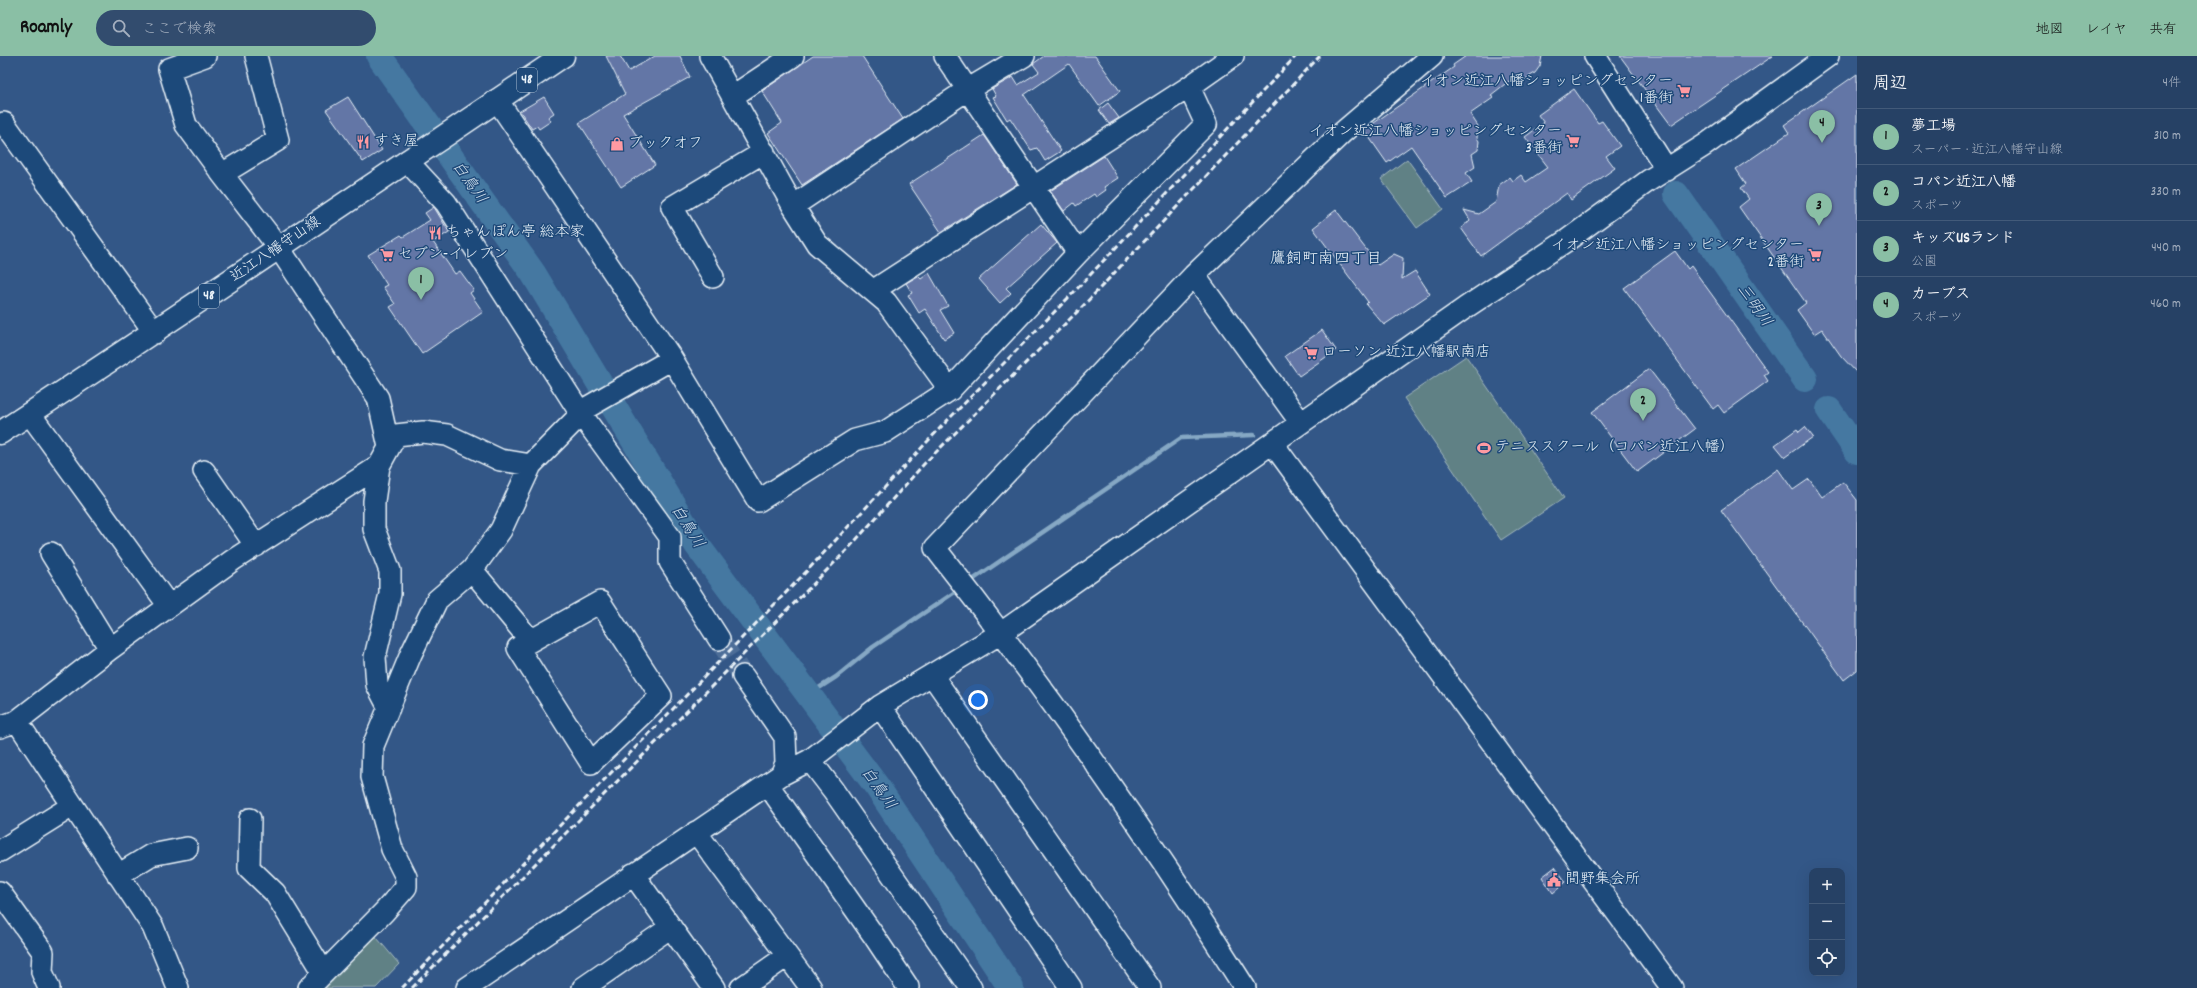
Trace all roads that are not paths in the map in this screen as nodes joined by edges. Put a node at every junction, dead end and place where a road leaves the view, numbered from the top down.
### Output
1 (205, 56) edge
2 (256, 56) edge
3 (563, 56) edge
4 (710, 56) edge
5 (793, 56) edge
6 (945, 56) edge
7 (1024, 56) edge
8 (1233, 56) edge
9 (1432, 56) edge
10 (1595, 56) edge
11 (1828, 56) edge
12 (1189, 87) junction
13 (967, 90) junction
14 (733, 96) junction
15 (494, 102) junction
16 (4, 123) dead end
17 (764, 152) junction
18 (411, 158) junction
19 (1667, 170) junction
20 (222, 174) junction
21 (1035, 187) junction
22 (793, 206) junction
23 (279, 248) junction
24 (1078, 253) junction
25 (1194, 275) junction
26 (713, 277) dead end
27 (874, 290) junction
28 (155, 332) junction
29 (672, 359) junction
30 (950, 390) junction
31 (584, 411) junction
32 (30, 414) junction
33 (1301, 423) junction
34 (0, 433) edge
35 (1272, 444) junction
36 (389, 447) junction
37 (531, 465) junction
38 (379, 466) junction
39 (204, 471) dead end
40 (256, 546) junction
41 (51, 553) dead end
42 (472, 570) junction
43 (169, 606) junction
44 (1001, 633) junction
45 (719, 639) tunnel mouth
46 (530, 640) junction
47 (110, 649) junction
48 (932, 675) junction
49 (743, 676) tunnel mouth
50 (880, 706) junction
51 (389, 708) junction
52 (8, 724) edge
53 (810, 760) junction
54 (774, 780) junction
55 (72, 806) junction
56 (250, 819) dead end
57 (696, 832) junction
58 (187, 848) dead end
59 (0, 851) edge
60 (633, 874) junction
61 (118, 875) junction
62 (0, 892) edge
63 (671, 927) junction
64 (787, 956) junction
65 (324, 972) junction
66 (493, 982) edge
67 (908, 987) edge
68 (49, 988) edge
69 (178, 988) edge
70 (309, 988) edge
71 (468, 988) edge
72 (583, 988) edge
73 (714, 988) edge
74 (741, 988) edge
75 (811, 988) edge
76 (971, 988) edge
77 (1071, 988) edge
78 (1150, 988) edge
79 (1245, 988) edge
80 (1672, 988) edge

1 - 20 street
2 - 20 street
3 - 15 main road, 48
4 - 14 street
5 - 14 street
6 - 13 street
7 - 13 street
8 - 12 street
9 - 25 street
10 - 19 street
11 - 19 street
12 - 21 street
12 - 24 street
13 - 21 street
13 - 22 street
14 - 17 street
15 - 18 main road, 近江八幡守山線 / 48
15 - 29 street
16 - 28 street
17 - 22 street
17 - 26 street
18 - 23 main road, 近江八幡守山線 / 48
18 - 31 street
19 - 33 street
20 - 23 street
21 - 24 street
21 - 27 street
22 - 27 street
23 - 28 main road, 近江八幡守山線 / 48
23 - 36 street
24 - 30 street
25 - 33 street
25 - 44 street
27 - 30 street
28 - 32 main road, 近江八幡守山線 / 48
29 - 30 street
29 - 31 street
31 - 37 street
31 - 45 street
32 - 34 main road, 近江八幡守山線 / 48
32 - 43 street
33 - 35 street
35 - 44 street
35 - 80 street
36 - 37 street
36 - 38 street
37 - 42 street
38 - 40 street
38 - 51 street
39 - 40 street
40 - 43 street
41 - 47 street
42 - 46 street
42 - 51 street
43 - 47 street
44 - 48 street
44 - 79 street
46 - 46 street
47 - 52 street
48 - 50 street
48 - 78 street
49 - 54 street
50 - 53 street
50 - 77 street
51 - 65 street
52 - 55 street
53 - 54 street
53 - 76 street
54 - 57 street
54 - 67 street
55 - 59 street
55 - 61 street
56 - 65 street
57 - 60 street
57 - 64 street
58 - 61 street
60 - 63 street
60 - 66 street
61 - 69 street
62 - 68 street
63 - 72 street
63 - 73 street
64 - 74 street
64 - 75 street
65 - 70 street
66 - 71 street

